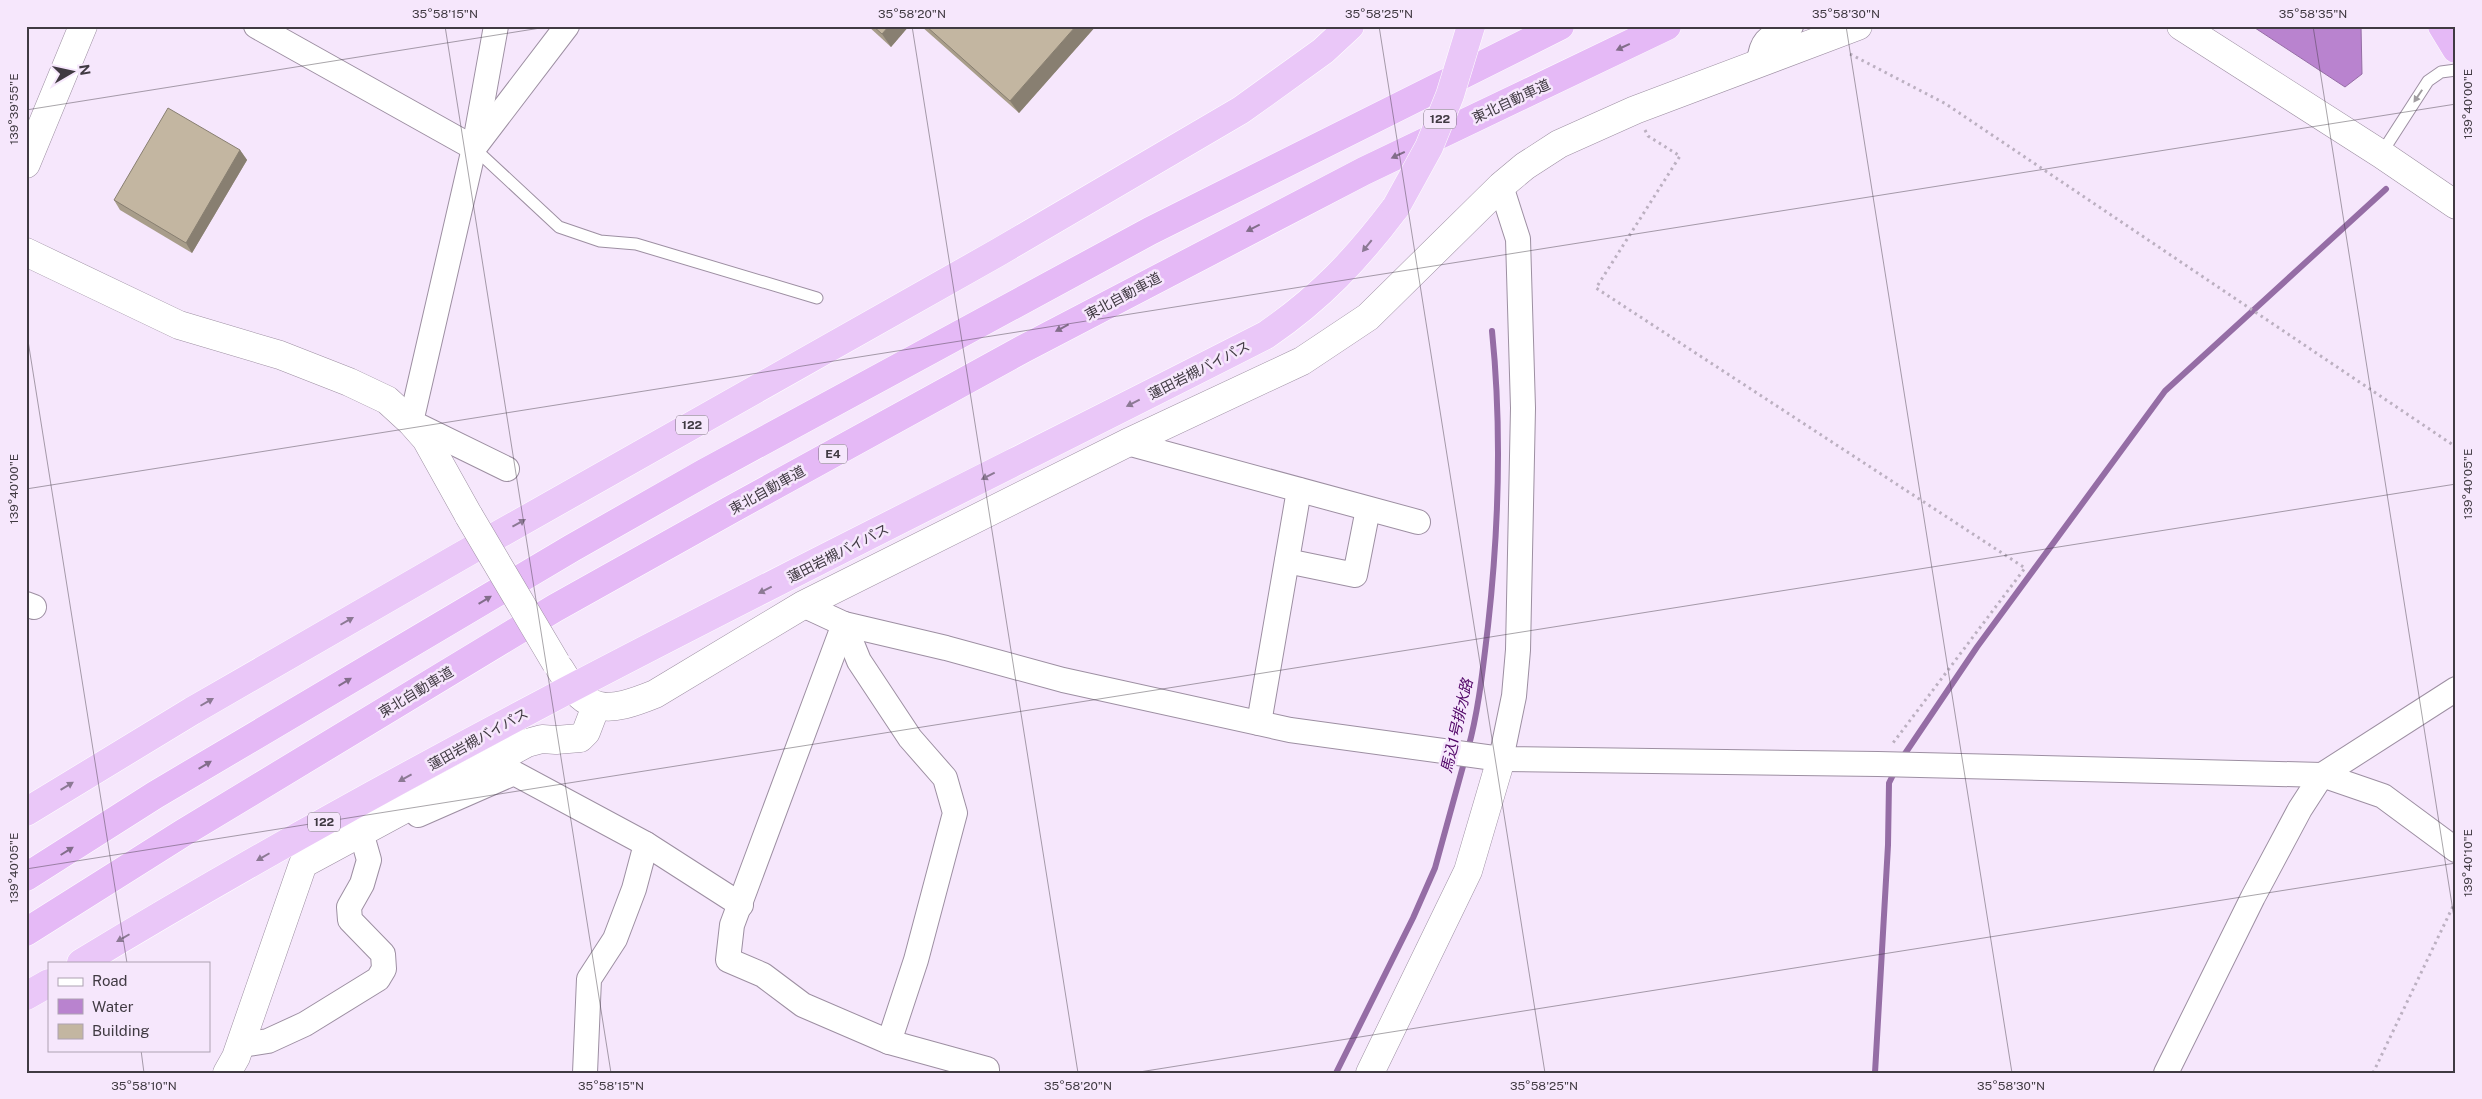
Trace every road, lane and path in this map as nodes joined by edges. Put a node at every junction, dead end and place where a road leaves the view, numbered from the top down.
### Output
1 (83, 26) edge
2 (256, 26) edge
3 (496, 26) edge
4 (567, 26) edge
5 (1350, 26) edge
6 (1470, 26) edge
7 (1560, 26) edge
8 (1667, 26) edge
9 (1791, 26) edge
10 (2181, 26) edge
11 (2442, 26) edge
12 (1848, 30) edge
13 (2456, 49) edge
14 (1759, 63) junction
15 (2456, 70) edge
16 (1635, 110) junction
17 (474, 148) junction
18 (2381, 154) junction
19 (26, 164) edge
20 (1501, 186) junction
21 (2456, 205) edge
22 (26, 252) edge
23 (817, 298) dead end
24 (411, 422) junction
25 (1127, 444) junction
26 (2456, 447) edge
27 (507, 469) dead end
28 (1299, 490) junction
29 (1368, 509) junction
30 (1418, 522) dead end
31 (1286, 561) junction
32 (803, 605) junction
33 (844, 624) junction
34 (571, 688) junction
35 (2456, 689) edge
36 (596, 706) junction
37 (1259, 723) junction
38 (1501, 759) junction
39 (1878, 764) junction
40 (2322, 776) junction
41 (26, 812) edge
42 (372, 826) junction
43 (646, 844) junction
44 (2456, 850) edge
45 (26, 877) edge
46 (2456, 900) edge
47 (741, 905) junction
48 (26, 932) edge
49 (83, 962) edge
50 (48, 983) edge
51 (26, 996) edge
52 (889, 1042) junction
53 (240, 1045) junction
54 (227, 1073) edge
55 (585, 1073) edge
56 (986, 1073) edge
57 (1370, 1073) edge
58 (2166, 1073) edge
59 (2374, 1073) edge

1 - 19 street
2 - 17 street
3 - 17 street
4 - 17 street
41 -> 5 highway, 122
6 -> 34 highway, 蓮田岩槻バイパス / 122, bridge
45 -> 7 highway
8 -> 48 highway, 東北自動車道 / E4
9 - 14 street
10 - 18 street
11 - 13 highway
12 - 14 street
12 - 26 path
14 - 16 street
15 -> 18 lane
16 - 20 street
16 - 39 path
17 - 23 lane
17 - 24 street
18 - 21 street
20 - 25 street
20 - 38 street
22 - 24 street
24 - 27 street
24 - 34 street, bridge
25 - 28 street
25 - 32 street
28 - 29 street
28 - 31 street
29 - 30 street
29 - 31 street
31 - 37 street
32 - 33 street
32 - 36 street
33 - 37 street
33 - 47 street
33 - 52 street
34 - 36 street
34 -> 49 highway, 蓮田岩槻バイパス / 122
35 - 40 street
36 - 42 street
37 - 38 street
38 - 39 street
38 - 57 street
39 - 40 street
40 - 44 street
40 - 58 street
42 - 43 street
42 - 53 street
42 - 53 street
43 - 47 street
43 - 55 street
46 - 59 path
47 - 52 street
50 - 51 highway
52 - 56 street
53 - 54 street

